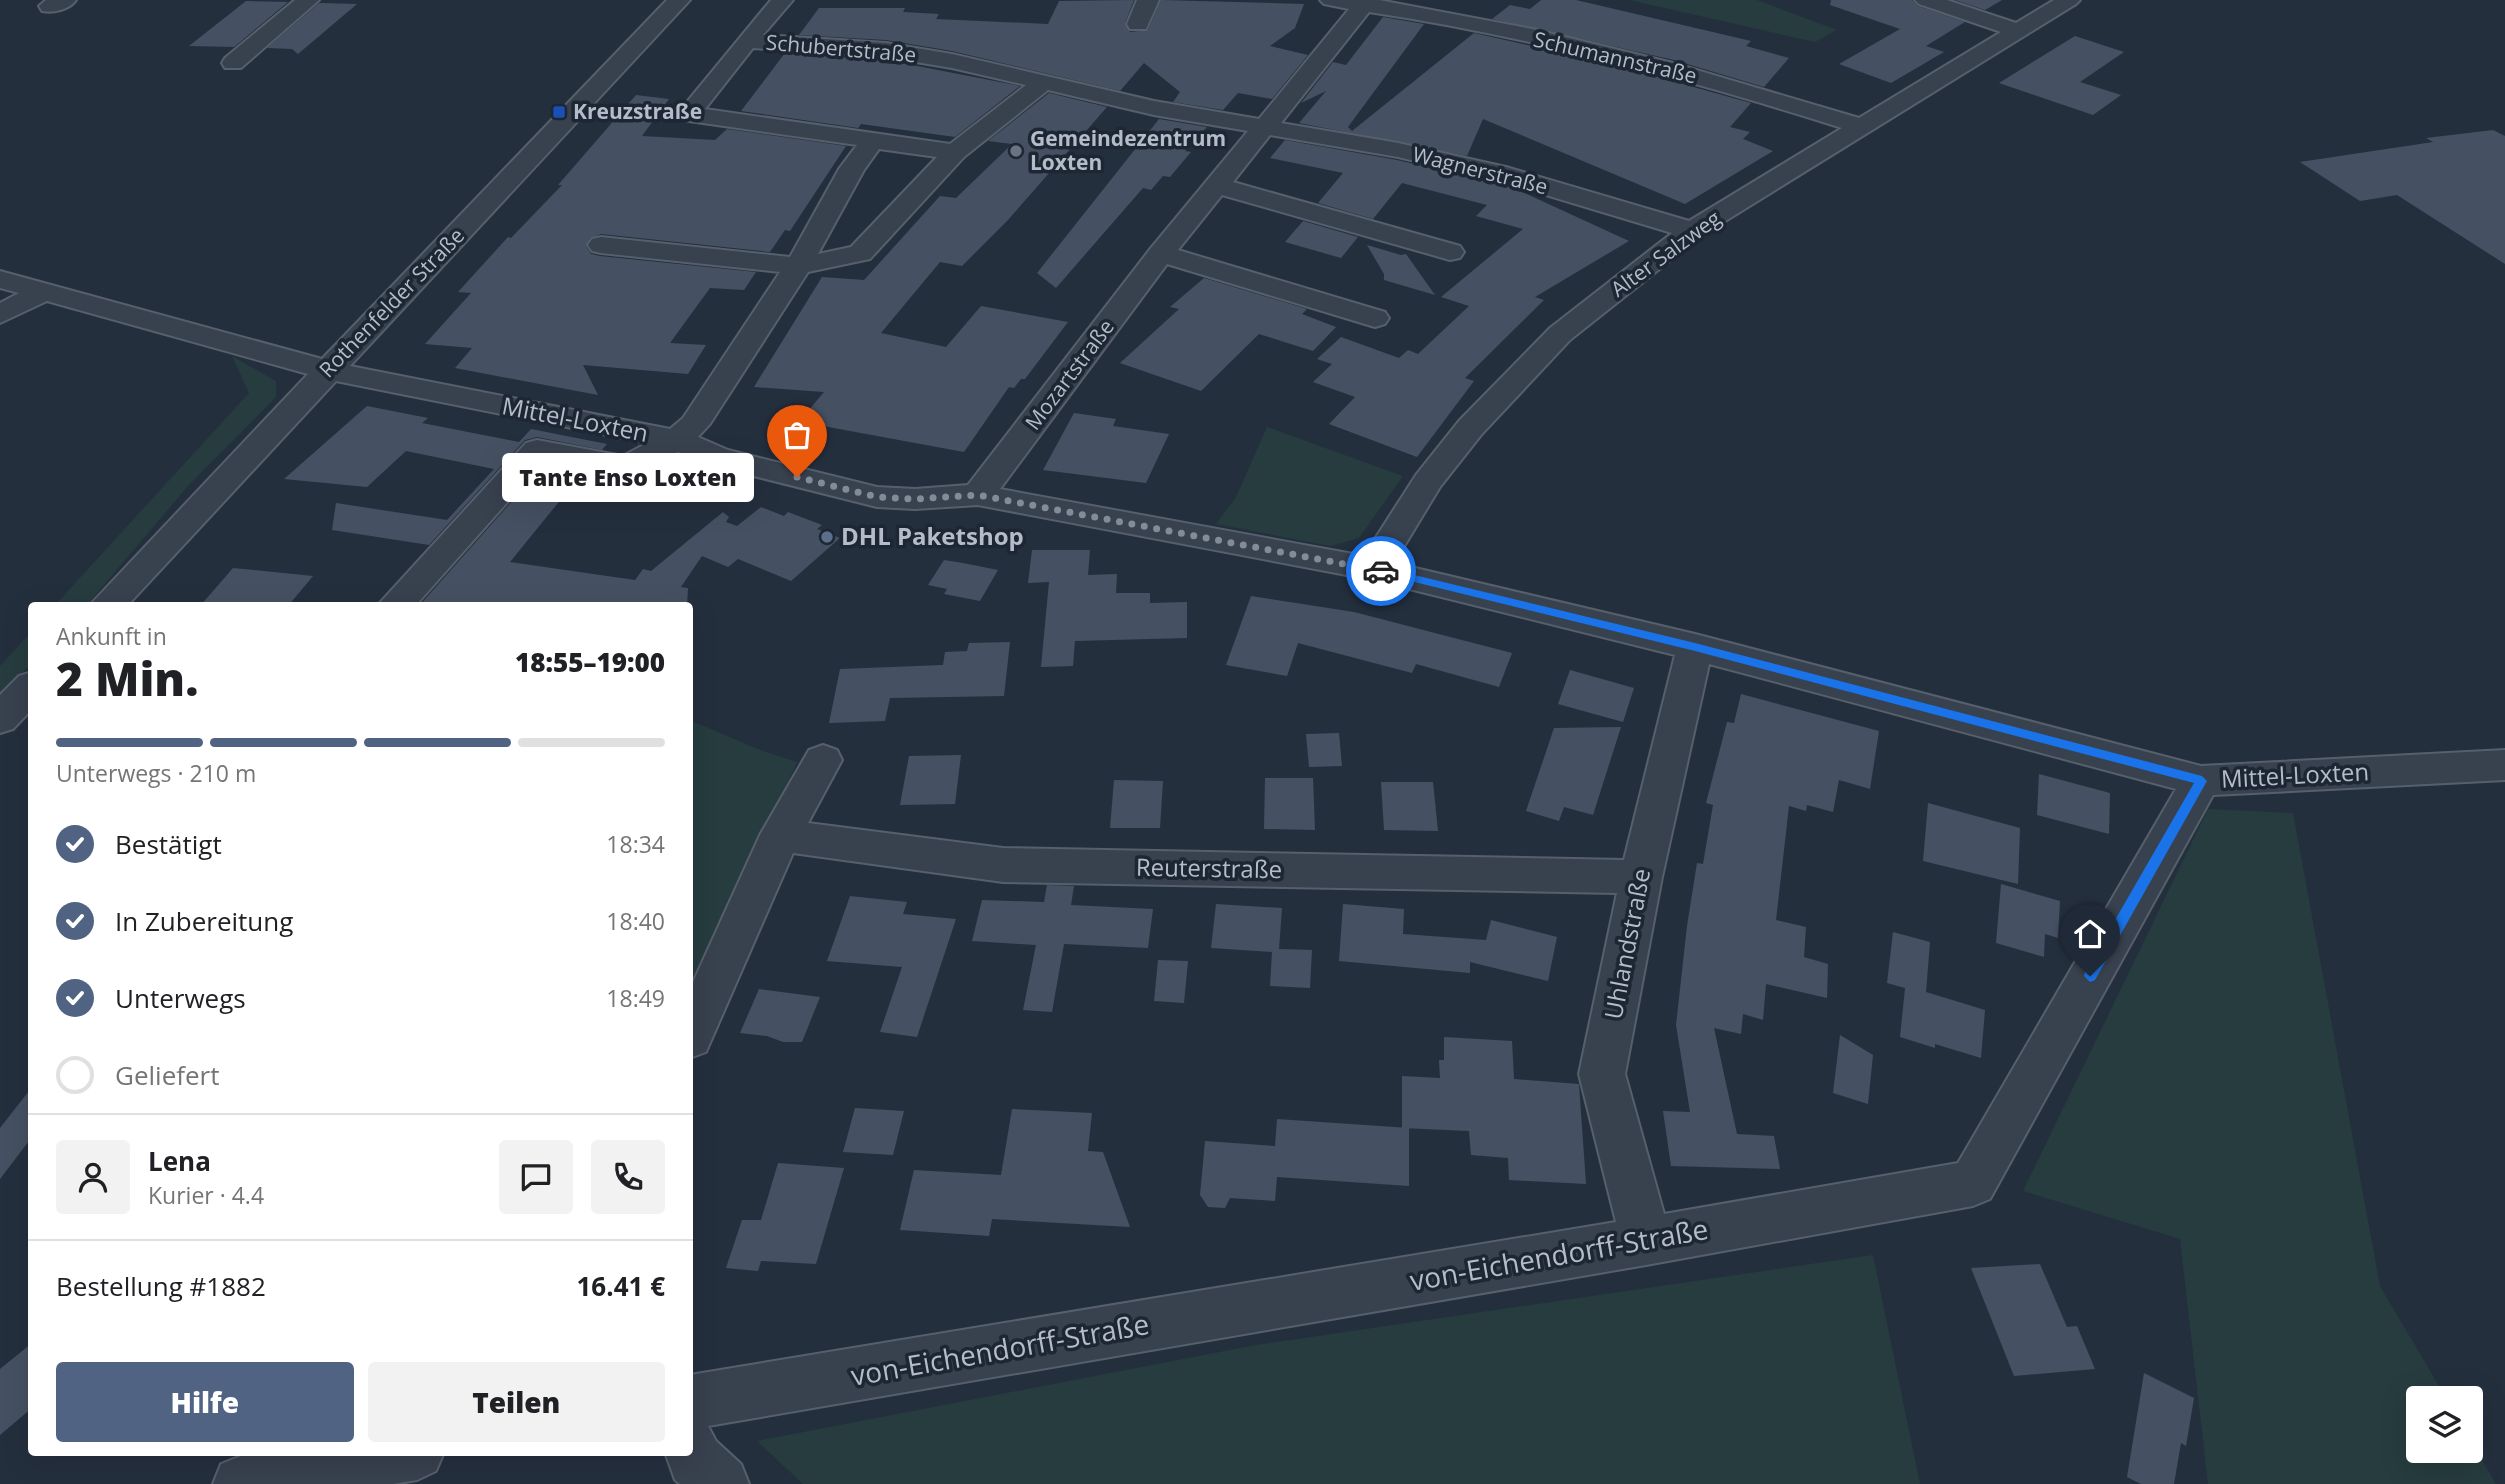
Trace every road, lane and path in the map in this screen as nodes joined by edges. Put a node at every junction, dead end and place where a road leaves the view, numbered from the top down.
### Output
1 (308, 0) edge
2 (679, 0) edge
3 (782, 0) edge
4 (1148, 0) edge
5 (1331, 0) edge
6 (1926, 0) edge
7 (2069, 0) edge
8 (1366, 2) edge
9 (1138, 24) dead end
10 (2018, 31) junction
11 (747, 41) junction
12 (233, 63) dead end
13 (1044, 82) junction
14 (1265, 126) junction
15 (1861, 126) junction
16 (873, 140) junction
17 (955, 152) junction
18 (1217, 186) junction
19 (1692, 230) junction
20 (601, 245) dead end
21 (1450, 252) dead end
22 (1161, 254) junction
23 (798, 266) junction
24 (0, 279) edge
25 (45, 291) junction
26 (0, 314) edge
27 (1375, 318) dead end
28 (327, 370) junction
29 (677, 440) junction
30 (978, 495) junction
31 (1373, 569) junction
32 (110, 602) edge
33 (398, 602) edge
34 (1695, 647) junction
35 (28, 689) edge
36 (0, 719) edge
37 (823, 760) dead end
38 (2505, 765) edge
39 (2202, 781) junction
40 (780, 835) junction
41 (1641, 877) junction
42 (693, 1031) edge
43 (1646, 1241) junction
44 (693, 1401) edge
45 (693, 1455) edge
46 (395, 1456) edge
47 (241, 1484) edge
48 (721, 1484) edge

1 - 12 street
2 - 28 street, Rothenfelder Straße
3 - 11 street
4 - 9 street
5 - 8 street, Schumannstraße
6 - 10 street
7 - 10 street, Alter Salzweg
8 - 14 street, Mozartstraße
8 - 15 street, Schumannstraße
10 - 15 street, Alter Salzweg
11 - 13 street, Schubertstraße
11 - 16 street, Schubertstraße
13 - 14 street, Schubertstraße
13 - 17 street
14 - 18 street, Mozartstraße
14 - 19 street, Wagnerstraße
15 - 19 street, Alter Salzweg
16 - 17 street, Schubertstraße
16 - 23 street
17 - 23 street
18 - 21 street
18 - 22 street, Mozartstraße
19 - 31 street, Alter Salzweg
20 - 23 street
22 - 27 street
22 - 30 street, Mozartstraße
23 - 29 street
24 - 25 street
25 - 26 street
25 - 28 street
28 - 29 street, Mittel-Loxten
28 - 32 street, Rothenfelder Straße
29 - 30 street, Mittel-Loxten
29 - 33 street
30 - 31 street, Mittel-Loxten
31 - 34 street, Mittel-Loxten
34 - 39 street, Mittel-Loxten
34 - 41 street, Uhlandstraße
35 - 36 street
37 - 40 street
38 - 39 street, Mittel-Loxten
39 - 43 street, von-Eichendorff-Straße
40 - 41 street, Reuterstraße
40 - 42 street
41 - 43 street, Uhlandstraße
43 - 44 street, von-Eichendorff-Straße
45 - 48 street
46 - 47 street

